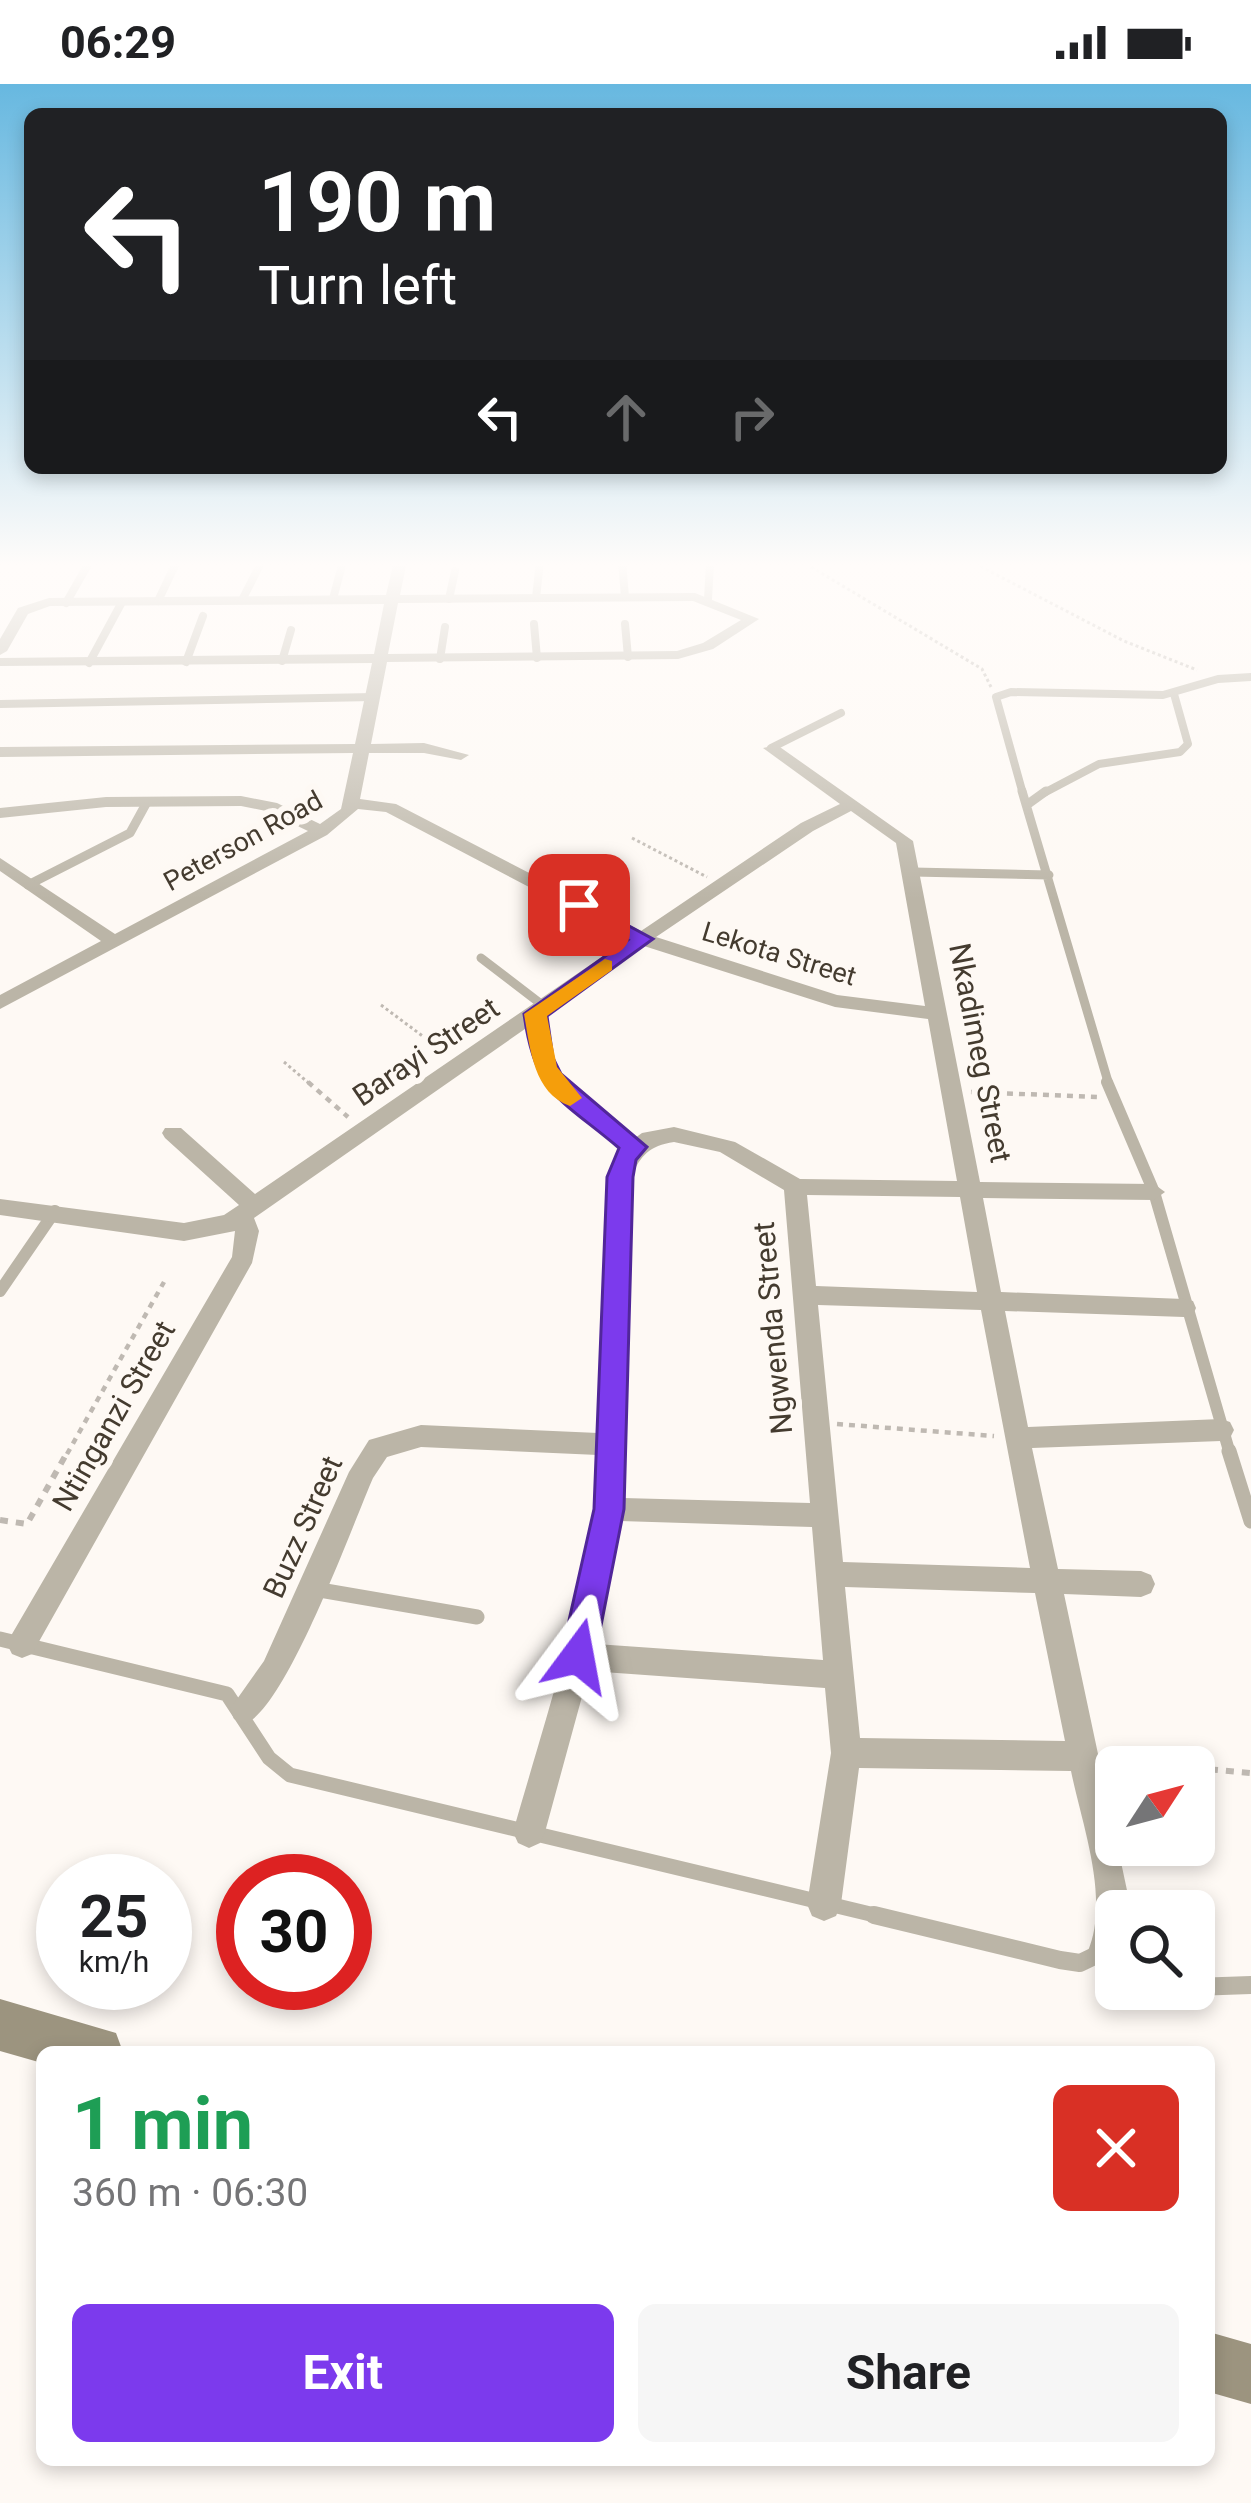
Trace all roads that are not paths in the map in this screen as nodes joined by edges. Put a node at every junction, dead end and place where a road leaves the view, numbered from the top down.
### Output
1 (378, 674) edge
2 (1251, 677) edge
3 (1174, 694) junction
4 (374, 697) junction
5 (0, 704) edge
6 (841, 713) dead end
7 (362, 748) junction
8 (771, 748) joint
9 (0, 752) edge
10 (461, 755) dead end
11 (147, 802) junction
12 (353, 803) junction
13 (852, 804) junction
14 (1028, 804) junction
15 (0, 812) edge
16 (321, 832) junction
17 (0, 863) edge
18 (913, 872) junction
19 (1048, 875) junction
20 (28, 885) junction
21 (643, 939) junction
22 (114, 942) junction
23 (481, 958) dead end
24 (0, 1003) edge
25 (540, 1010) junction
26 (936, 1014) junction
27 (173, 1133) dead end
28 (634, 1147) junction
29 (795, 1187) junction
30 (973, 1191) junction
31 (1154, 1192) junction
32 (0, 1207) edge
33 (55, 1211) junction
34 (248, 1211) junction
35 (0, 1291) edge
36 (804, 1294) junction
37 (994, 1303) junction
38 (1184, 1308) junction
39 (1221, 1430) junction
40 (1017, 1438) junction
41 (608, 1444) junction
42 (609, 1509) junction
43 (821, 1515) junction
44 (1251, 1520) edge
45 (827, 1574) junction
46 (1047, 1581) junction
47 (1142, 1584) dead end
48 (313, 1588) junction
49 (477, 1617) dead end
50 (11, 1642) edge
51 (578, 1656) junction
52 (838, 1675) junction
53 (245, 1709) junction
54 (846, 1753) junction
55 (1080, 1756) junction
56 (529, 1832) junction
57 (1111, 1890) edge
58 (824, 1904) junction
59 (1095, 1960) edge
60 (1251, 1985) edge
61 (1215, 1986) edge
62 (0, 2025) edge
63 (76, 2046) edge
64 (1215, 2364) edge
65 (1251, 2374) edge

1 - 4 street, Peterson Road
2 - 3 lane
3 - 14 lane
3 - 14 lane
4 - 5 lane
4 - 7 street, Peterson Road
6 - 8 lane
7 - 9 street
7 - 10 street
7 - 12 street, Peterson Road
8 - 13 street, Nkadimeg Street
11 - 15 street
11 - 16 street
11 - 20 lane
12 - 16 street, Peterson Road
12 - 21 street, Lekota Street
13 - 18 street, Nkadimeg Street
13 - 21 street, Barayi Street
14 - 19 lane
16 - 22 street, Peterson Road
17 - 20 street
18 - 19 lane
18 - 26 street, Nkadimeg Street
19 - 31 lane
20 - 22 street
21 - 25 street, Barayi Street
21 - 26 street, Lekota Street
22 - 24 street, Peterson Road
23 - 25 lane
25 - 28 lane
25 - 34 street, Barayi Street
26 - 30 street, Nkadimeg Street
27 - 34 street
28 - 29 street, Ngwenda Street
28 - 41 street
29 - 30 street
29 - 36 street, Ngwenda Street
30 - 31 street
30 - 37 street, Nkadimeg Street
31 - 38 lane
32 - 33 street, Barayi Street
33 - 34 street, Barayi Street
33 - 35 lane
34 - 50 street, Ntinganzi Street
36 - 37 street
36 - 43 street, Ngwenda Street
37 - 38 street
37 - 40 street, Nkadimeg Street
38 - 39 lane
39 - 40 street
39 - 44 lane
40 - 46 street, Nkadimeg Street
41 - 42 street
41 - 48 street, Buzz Street
42 - 43 street
42 - 51 street
43 - 45 street, Ngwenda Street
45 - 46 street
45 - 52 street, Ngwenda Street
46 - 47 street
46 - 55 street, Nkadimeg Street
48 - 49 lane
48 - 53 street, Buzz Street
50 - 53 lane
51 - 52 street
51 - 56 street
52 - 54 street, Ngwenda Street
53 - 56 lane
54 - 55 street
54 - 58 street, Ngwenda Street
55 - 57 street, Nkadimeg Street
56 - 58 lane
58 - 59 lane
60 - 61 lane
62 - 63 street
64 - 65 street

